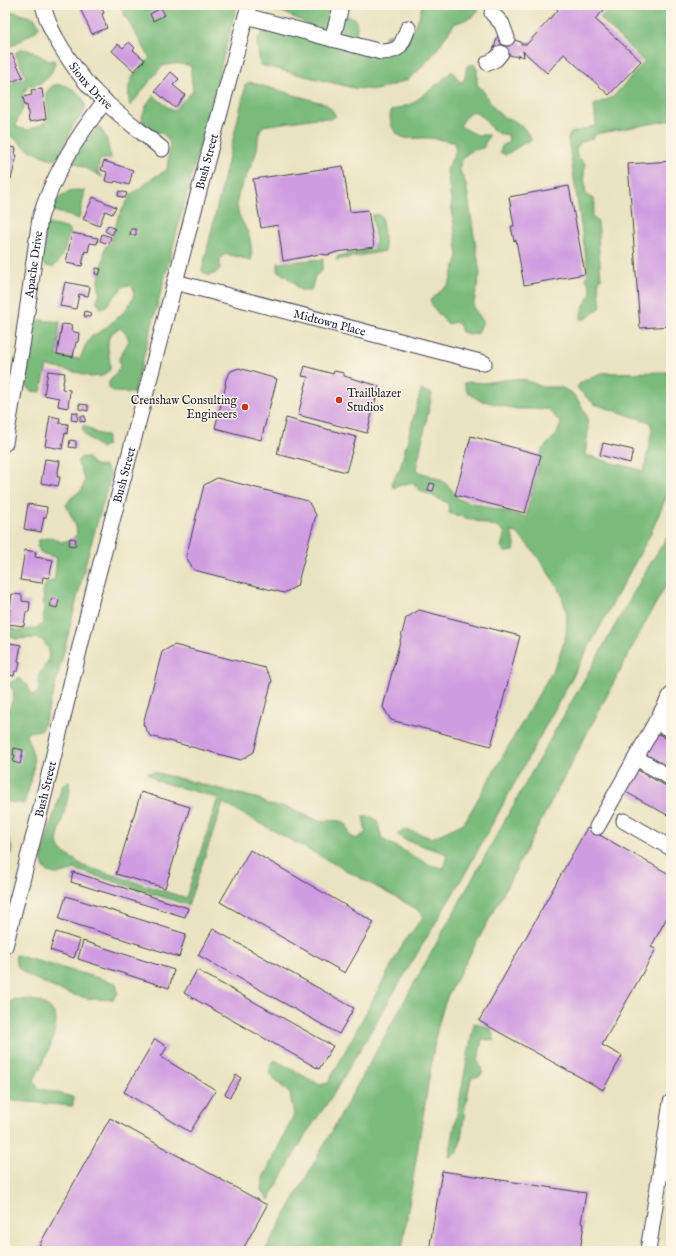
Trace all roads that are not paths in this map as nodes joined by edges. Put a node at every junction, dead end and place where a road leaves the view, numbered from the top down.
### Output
1 (43, 5) edge
2 (248, 10) edge
3 (340, 11) dead end
4 (492, 13) dead end
5 (408, 28) dead end
6 (508, 38) dead end
7 (332, 39) junction
8 (501, 53) dead end
9 (488, 63) dead end
10 (105, 101) junction
11 (162, 149) dead end
12 (175, 282) junction
13 (484, 362) dead end
14 (5, 443) edge
15 (671, 695) edge
16 (656, 722) junction
17 (671, 730) edge
18 (636, 758) junction
19 (671, 778) edge
20 (624, 821) dead end
21 (597, 827) dead end
22 (671, 848) edge
23 (5, 946) edge
24 (671, 1102) edge
25 (648, 1251) edge

1 - 10 street, Sioux Drive
2 - 7 street
2 - 12 street, Bush Street
3 - 7 street
4 - 6 street
5 - 7 street
8 - 9 street
10 - 11 street, Sioux Drive
10 - 14 street, Apache Drive
12 - 13 street, Midtown Place
12 - 23 street, Bush Street
15 - 16 street
16 - 17 street
16 - 18 street
18 - 19 street
18 - 21 street
20 - 22 street
24 - 25 street

